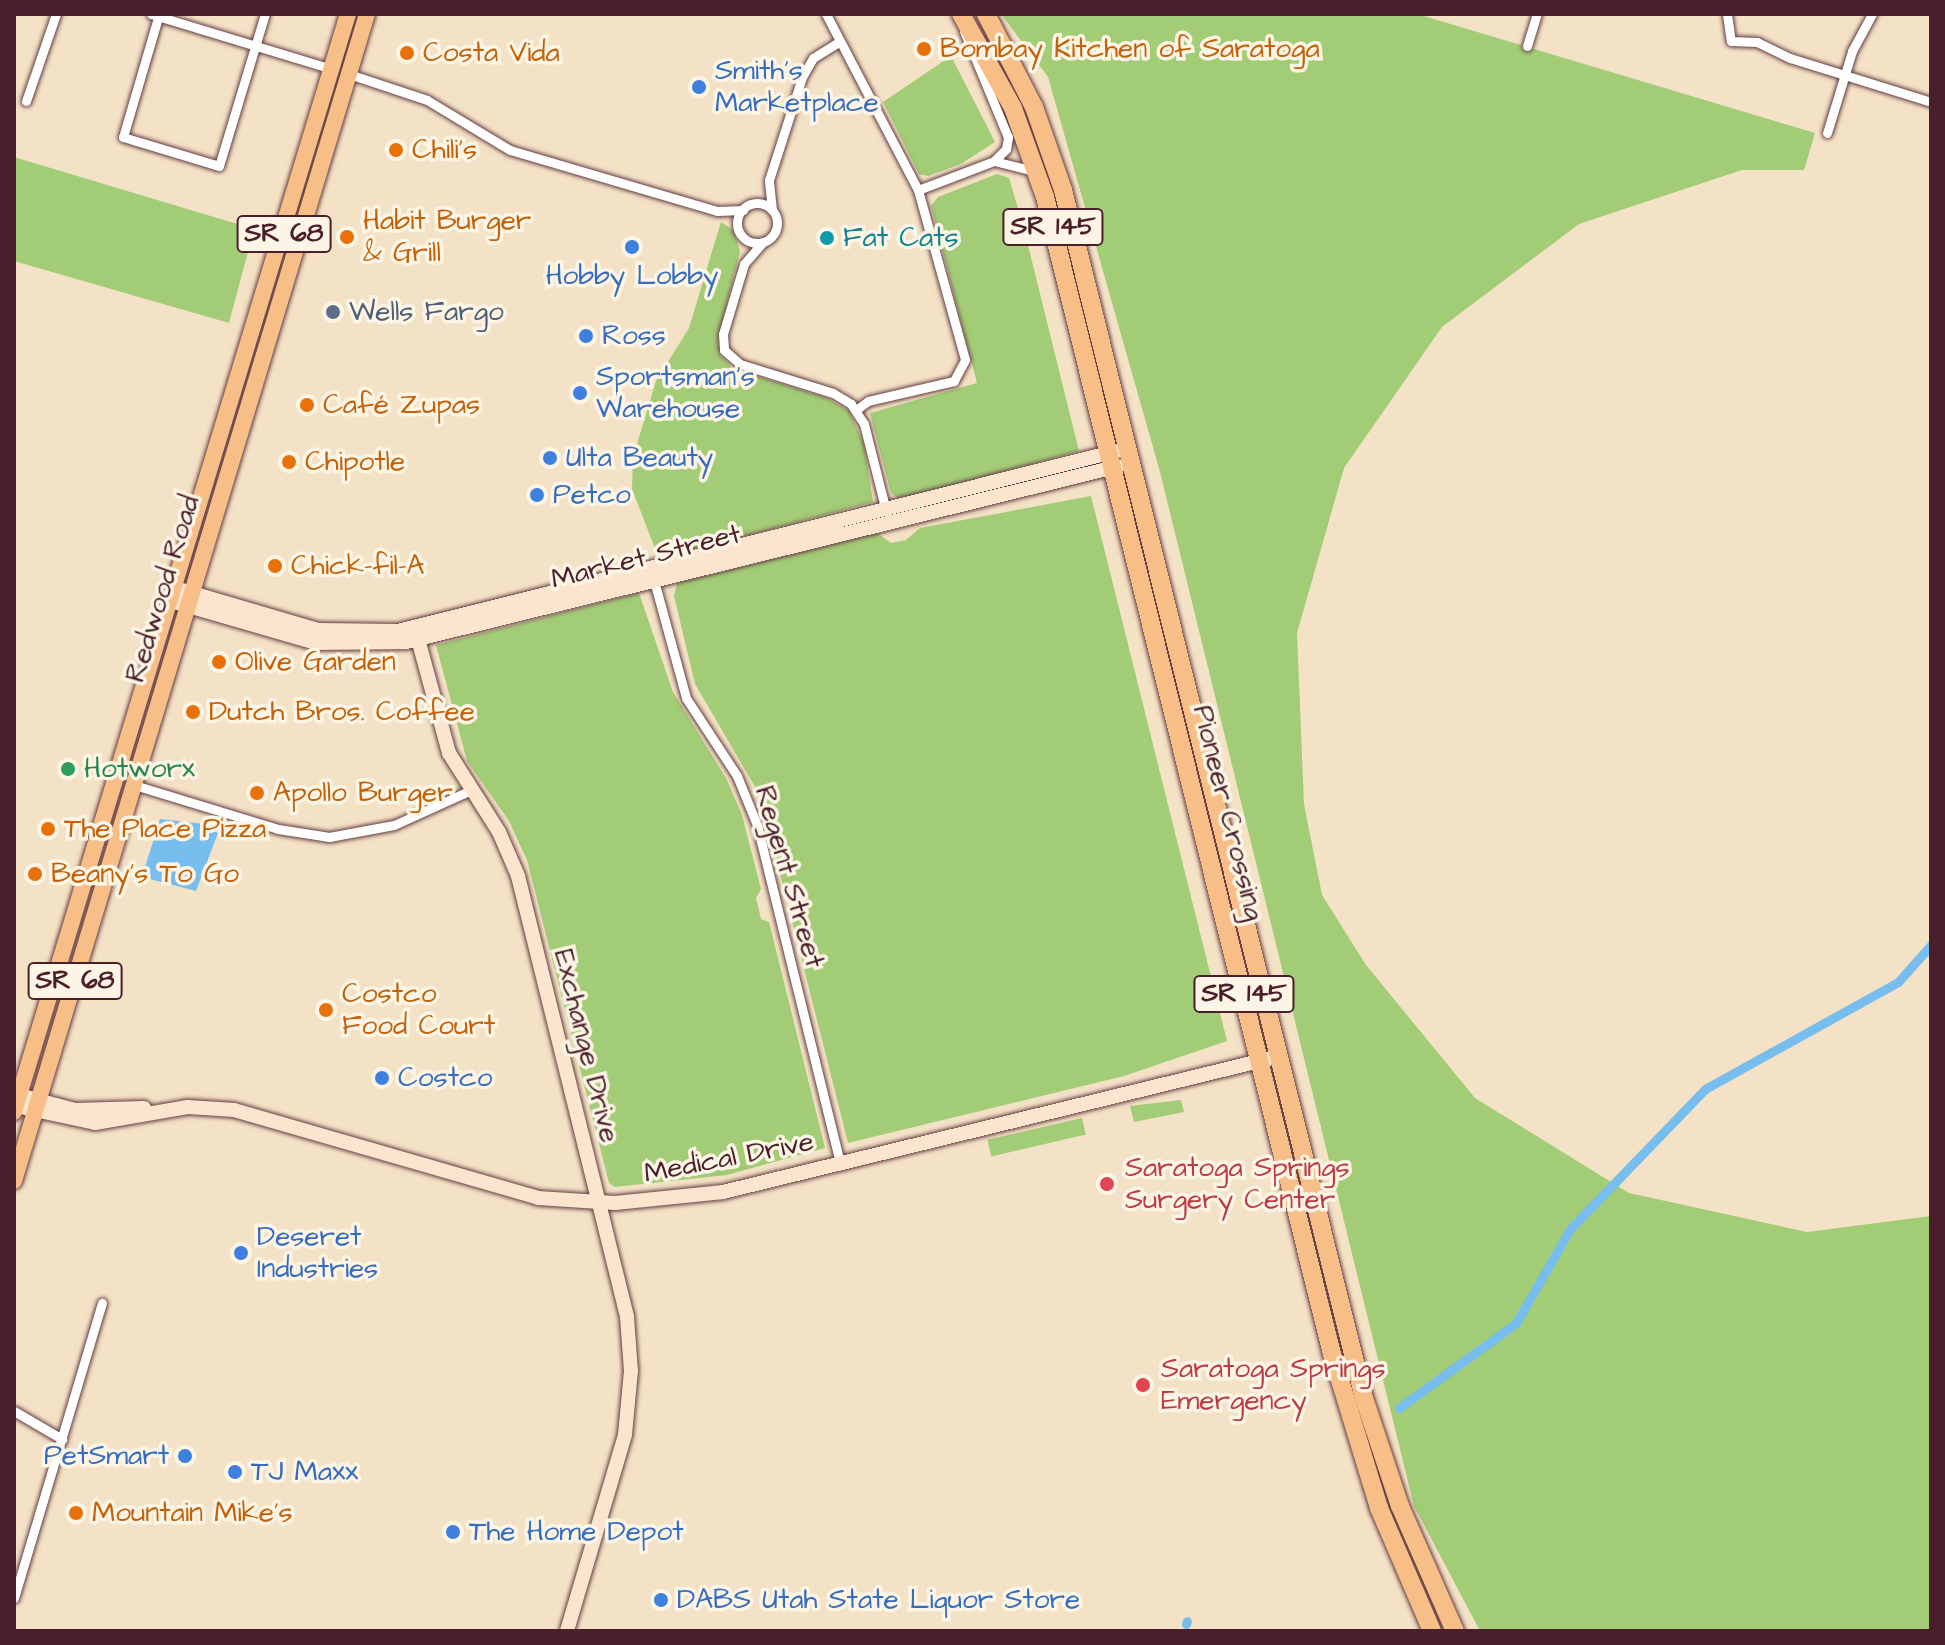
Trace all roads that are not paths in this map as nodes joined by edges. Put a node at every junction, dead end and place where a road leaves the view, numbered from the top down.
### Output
1 (56, 14) edge
2 (265, 14) edge
3 (348, 14) edge
4 (367, 14) edge
5 (826, 14) edge
6 (986, 14) edge
7 (1537, 14) edge
8 (1727, 14) edge
9 (1872, 14) edge
10 (156, 15) edge
11 (963, 17) edge
12 (839, 42) junction
13 (255, 46) junction
14 (1527, 46) dead end
15 (341, 71) junction
16 (1843, 76) junction
17 (26, 101) dead end
18 (1931, 102) edge
19 (1827, 133) dead end
20 (994, 161) junction
21 (1037, 172) junction
22 (769, 180) junction
23 (918, 190) junction
24 (745, 208) junction
25 (772, 210) junction
26 (717, 211) junction
27 (739, 231) junction
28 (763, 242) junction
29 (744, 264) junction
30 (856, 410) junction
31 (1130, 455) junction
32 (1111, 460) junction
33 (888, 516) junction
34 (652, 575) junction
35 (180, 597) junction
36 (417, 634) junction
37 (131, 784) junction
38 (471, 790) junction
39 (1280, 1056) junction
40 (1261, 1060) junction
41 (15, 1102) edge
42 (36, 1107) junction
43 (840, 1163) junction
44 (14, 1181) edge
45 (599, 1204) junction
46 (102, 1303) dead end
47 (14, 1411) edge
48 (62, 1439) junction
49 (14, 1598) edge
50 (567, 1631) edge
51 (1432, 1631) edge
52 (1455, 1631) edge

1 - 17 street
2 - 13 street
3 - 15 main road, Redwood Road / SR 68
4 - 15 main road, Redwood Road / SR 68
5 - 12 street
6 - 31 highway, Pioneer Crossing / SR 145
7 - 14 street
8 - 16 street
9 - 16 street
10 - 13 street
10 - 13 street
11 - 20 street
11 - 21 highway, Pioneer Crossing / SR 145
12 - 22 street
12 - 23 street
13 - 15 street
15 - 26 street
15 - 35 main road, Redwood Road / SR 68
16 - 18 street
16 - 19 street
20 - 21 street
20 - 23 street
21 - 32 highway, Pioneer Crossing / SR 145
22 - 24 street
22 - 25 street
23 - 30 street
24 - 25 street
24 - 26 street
24 - 27 street
25 - 28 street
26 - 27 street
27 - 28 street
27 - 29 street
28 - 29 street
29 - 30 street
30 - 33 street
31 - 32 street, Market Street
31 - 39 highway, Pioneer Crossing / SR 145
32 - 33 street, Market Street
32 - 40 highway, Pioneer Crossing / SR 145
33 - 34 street, Market Street
34 - 36 street, Market Street
34 - 43 street, Regent Street
35 - 36 street, Market Street
35 - 37 main road, Redwood Road / SR 68
35 - 41 main road, Redwood Road / SR 68
36 - 38 street, Exchange Drive
37 - 38 street
37 - 42 main road, Redwood Road / SR 68
38 - 45 street, Exchange Drive
39 - 40 street, Medical Drive
39 - 52 highway, Pioneer Crossing / SR 145
40 - 43 street, Medical Drive
40 - 51 highway, Pioneer Crossing / SR 145
41 - 42 street, Medical Drive
42 - 44 main road, Redwood Road / SR 68
42 - 45 street, Medical Drive
43 - 45 street, Medical Drive
45 - 50 street, Exchange Drive
46 - 48 street
47 - 48 street
48 - 49 street

